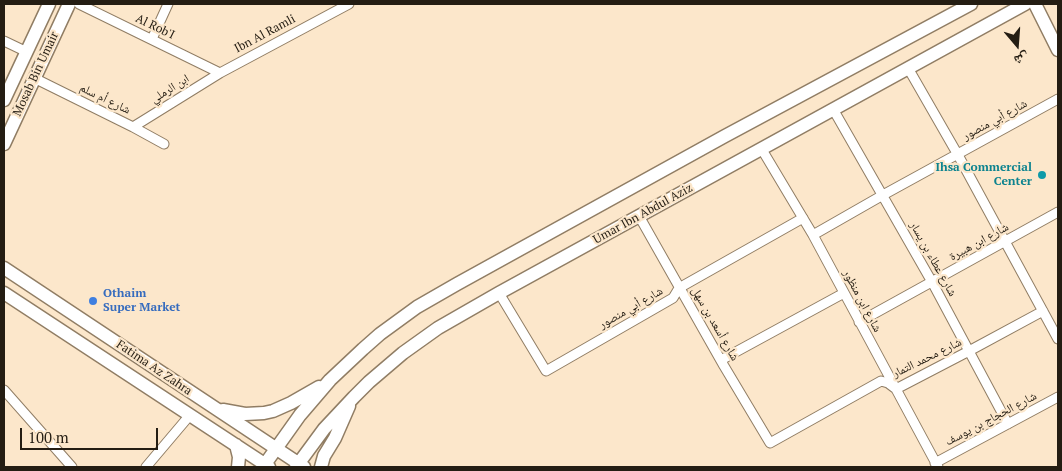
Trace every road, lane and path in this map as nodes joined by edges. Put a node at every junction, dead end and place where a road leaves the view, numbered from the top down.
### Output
1 (49, 4) edge
2 (69, 4) edge
3 (79, 4) edge
4 (168, 4) edge
5 (349, 4) edge
6 (971, 4) edge
7 (1025, 4) edge
8 (1035, 4) edge
9 (1013, 8) edge
10 (1042, 10) edge
11 (152, 39) junction
12 (4, 41) edge
13 (1058, 50) edge
14 (26, 52) junction
15 (908, 68) junction
16 (220, 73) junction
17 (34, 78) junction
18 (1058, 99) edge
19 (4, 100) edge
20 (833, 109) junction
21 (133, 127) junction
22 (4, 144) edge
23 (164, 144) dead end
24 (762, 148) junction
25 (958, 155) junction
26 (883, 195) junction
27 (1058, 212) edge
28 (639, 216) junction
29 (803, 218) junction
30 (813, 235) junction
31 (1004, 242) junction
32 (4, 268) edge
33 (932, 282) junction
34 (679, 288) junction
35 (4, 293) edge
36 (499, 293) junction
37 (844, 293) junction
38 (1043, 311) junction
39 (859, 322) junction
40 (1058, 339) edge
41 (969, 351) junction
42 (721, 360) junction
43 (330, 380) junction
44 (896, 389) junction
45 (4, 390) edge
46 (354, 396) junction
47 (1058, 397) edge
48 (213, 408) junction
49 (190, 415) junction
50 (1008, 424) junction
51 (770, 443) joint
52 (236, 445) junction
53 (276, 449) junction
54 (937, 465) edge
55 (266, 466) edge
56 (300, 466) edge
57 (72, 467) edge
58 (146, 467) edge
59 (238, 467) edge
60 (321, 467) edge

1 - 14 main road, Mosab Bin Umair
2 - 17 main road, Mosab Bin Umair
3 - 11 street, Al Rob'I
4 - 11 street
5 - 16 street, Ibn Al Ramli
6 - 43 main road
7 - 9 main road, Umar Ibn Abdul Aziz
8 - 10 main road
9 - 15 main road, Umar Ibn Abdul Aziz
10 - 13 main road
11 - 16 street, Al Rob'I
12 - 14 street
14 - 19 main road, Mosab Bin Umair
15 - 20 main road, Umar Ibn Abdul Aziz
15 - 25 street
16 - 21 street, ابن الرملي
17 - 21 street, شارع أم سلم
17 - 22 main road, Mosab Bin Umair
18 - 25 street, شارع أبي منصور
20 - 24 main road, Umar Ibn Abdul Aziz
20 - 26 street, شارع عطاء بن يسار
21 - 23 street, شارع أم سلم
24 - 28 main road, Umar Ibn Abdul Aziz
24 - 29 street, شارع ابن منظور
25 - 26 street, شارع أبي منصور
25 - 31 street
26 - 30 street, شارع أبي منصور
26 - 33 street, شارع عطاء بن يسار
27 - 31 street, شارع ابن هبيرة
28 - 34 street, شارع أسعد بن سهل
28 - 36 main road, Umar Ibn Abdul Aziz
29 - 30 street, شارع ابن منظور
29 - 34 street, شارع أبي منصور
30 - 37 street, شارع ابن منظور
31 - 33 street, شارع ابن هبيرة
31 - 38 street
32 - 48 main road, Fatima Az Zahra
33 - 39 street, شارع ابن هبيرة
33 - 41 street, شارع عطاء بن يسار
34 - 36 street, شارع أبي منصور
34 - 42 street, شارع أسعد بن سهل
35 - 49 main road
36 - 46 main road, Umar Ibn Abdul Aziz
37 - 39 street, شارع ابن منظور
37 - 42 street
38 - 40 street
38 - 41 street, شارع محمد التمار
39 - 44 street, شارع ابن منظور
41 - 44 street, شارع محمد التمار
41 - 50 street, شارع عطاء بن يسار
42 - 51 street, شارع أسعد بن سهل
43 - 48 main road
43 - 53 main road
44 - 51 street, شارع محمد التمار
44 - 54 street, شارع ابن منظور
45 - 57 street
46 - 56 main road, Umar Ibn Abdul Aziz
46 - 60 main road
47 - 50 street, شارع الحجاج بن يوسف
48 - 53 main road, Fatima Az Zahra
49 - 52 main road
49 - 58 street
50 - 54 street, شارع الحجاج بن يوسف
52 - 55 main road
52 - 59 main road
53 - 55 main road
53 - 56 main road, Fatima Az Zahra

